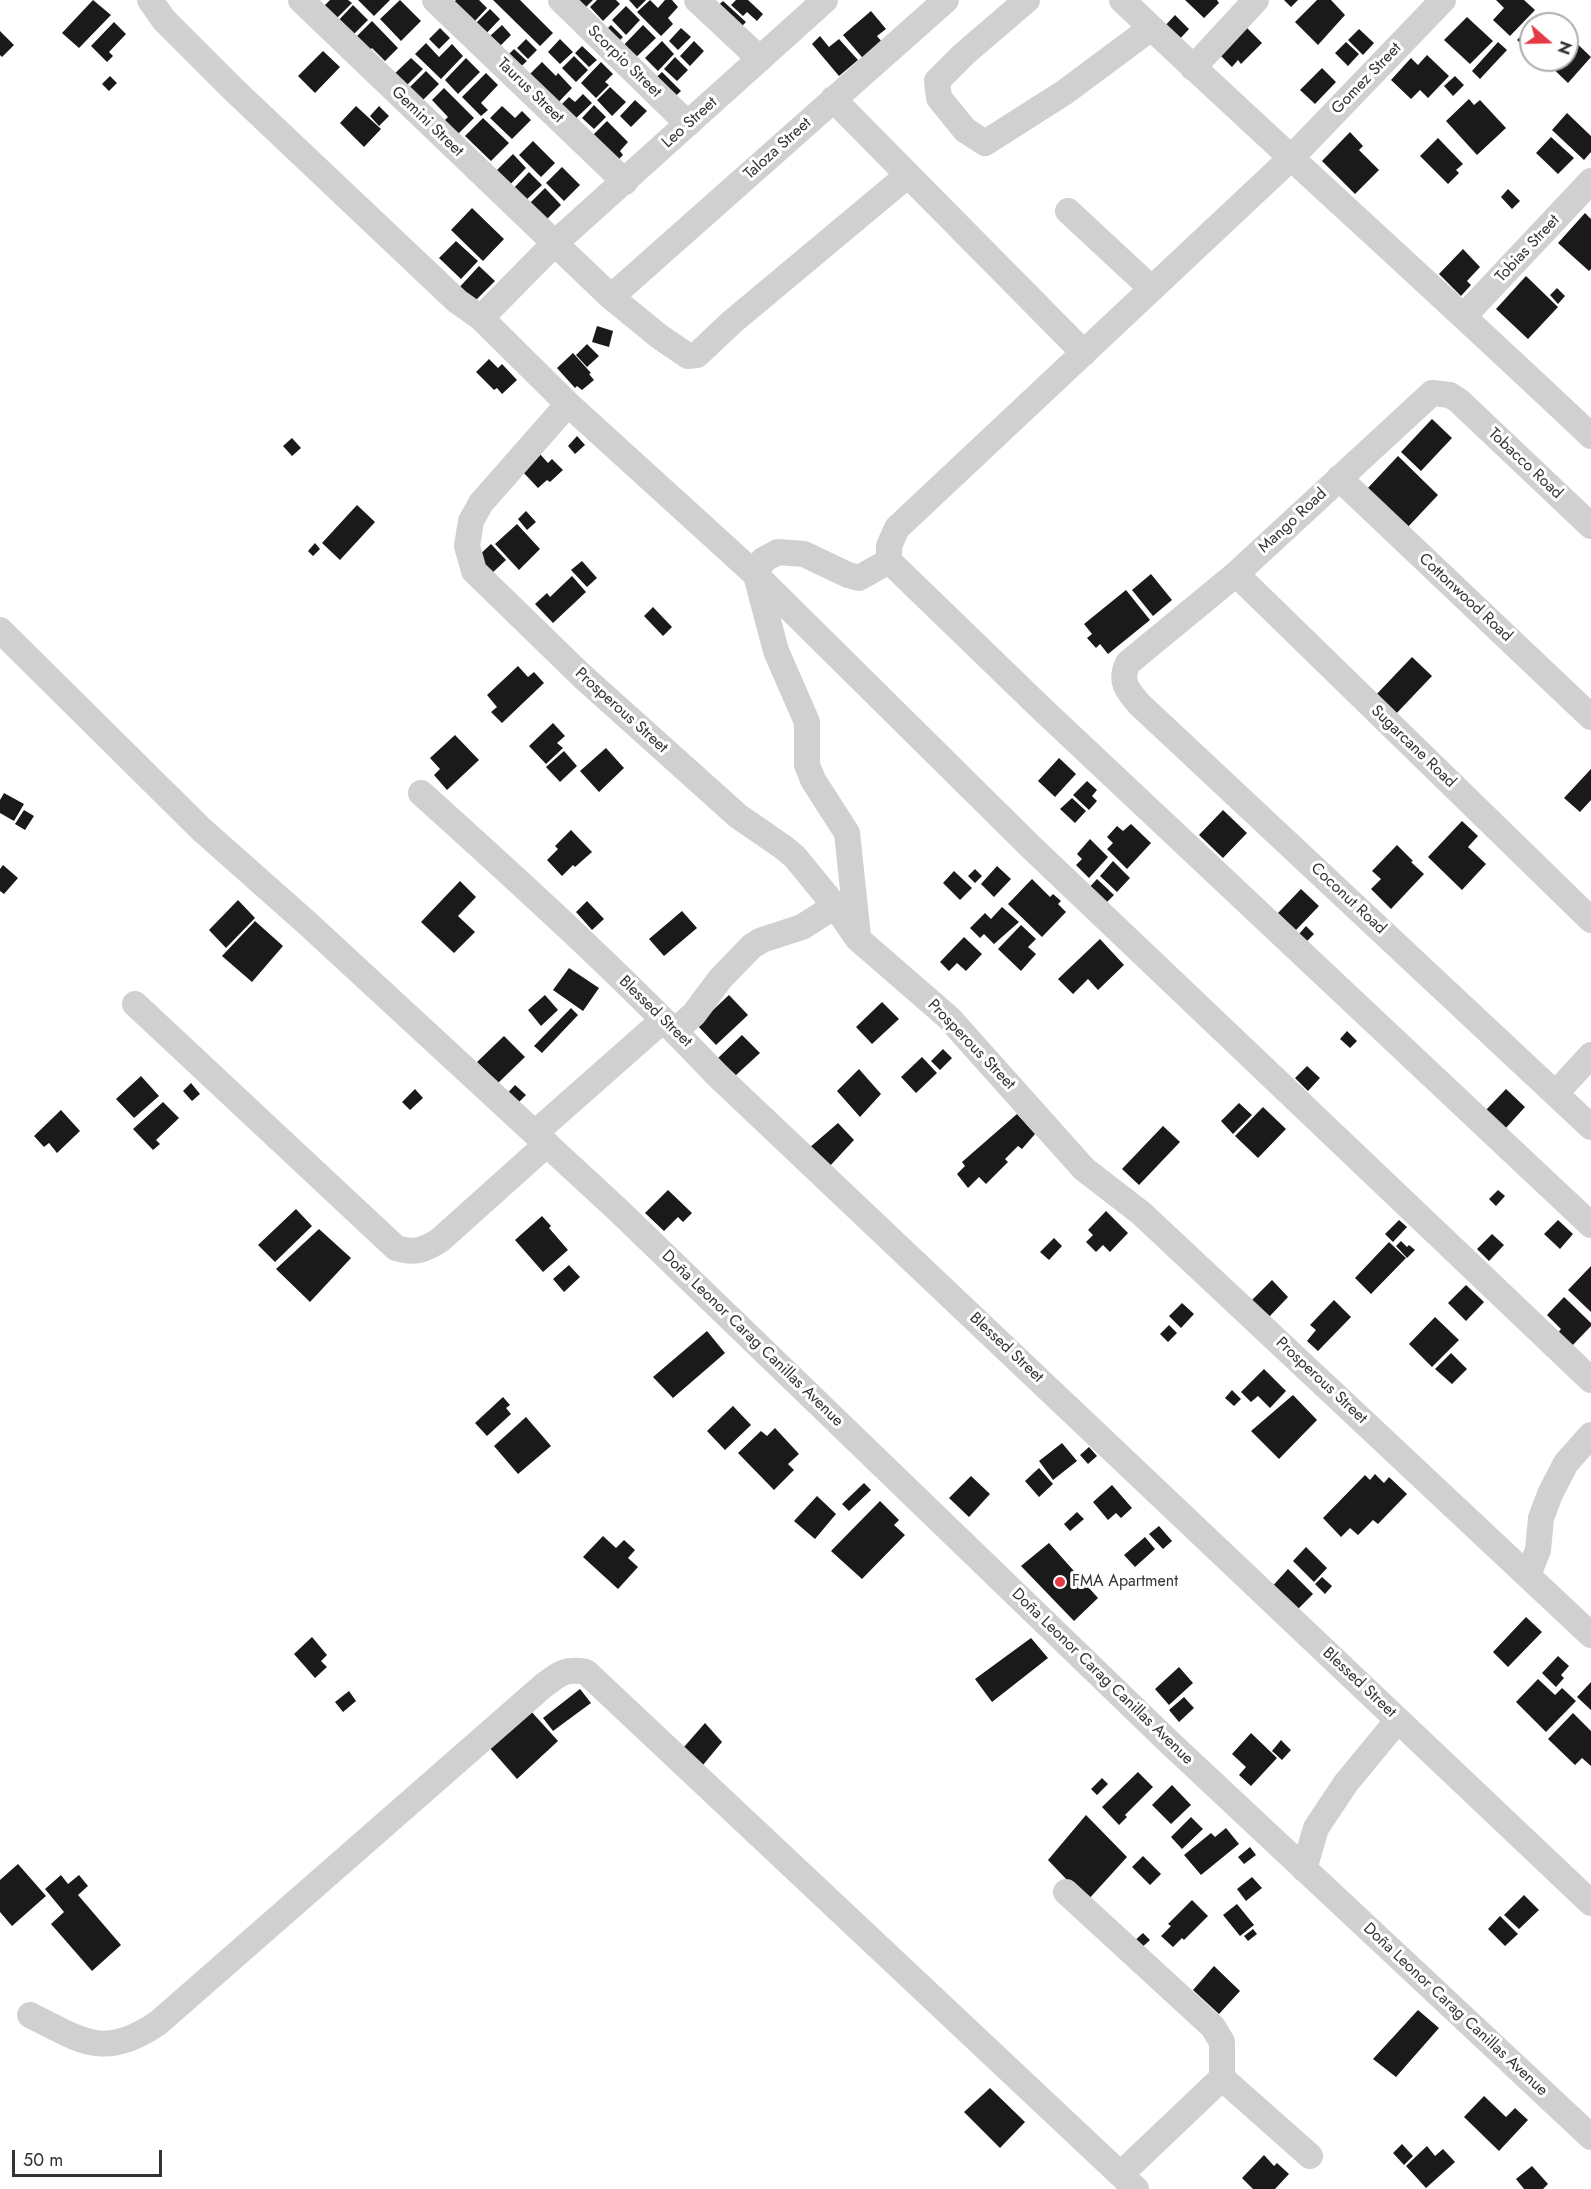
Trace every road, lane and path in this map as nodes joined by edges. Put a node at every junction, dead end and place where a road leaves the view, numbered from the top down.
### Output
1 (150, 0) edge
2 (301, 0) edge
3 (435, 0) edge
4 (561, 0) edge
5 (698, 0) edge
6 (825, 0) edge
7 (946, 0) edge
8 (1027, 0) edge
9 (1122, 0) edge
10 (1256, 0) edge
11 (1443, 0) edge
12 (1151, 28) junction
13 (760, 59) junction
14 (1193, 68) junction
15 (833, 99) junction
16 (688, 124) junction
17 (1291, 158) junction
18 (908, 175) junction
19 (1591, 181) edge
20 (625, 182) junction
21 (1068, 211) dead end
22 (554, 244) junction
23 (1152, 289) junction
24 (611, 297) junction
25 (1464, 316) junction
26 (481, 318) junction
27 (1084, 353) junction
28 (1459, 402) joint
29 (568, 404) junction
30 (1591, 436) edge
31 (1339, 478) junction
32 (1591, 526) edge
33 (889, 561) junction
34 (1236, 574) junction
35 (756, 575) junction
36 (0, 630) edge
37 (1128, 663) joint
38 (1591, 717) edge
39 (421, 793) dead end
40 (835, 906) junction
41 (1591, 920) edge
42 (858, 939) junction
43 (135, 1004) dead end
44 (669, 1025) junction
45 (1591, 1055) edge
46 (1556, 1093) junction
47 (1591, 1126) edge
48 (541, 1139) junction
49 (1591, 1225) edge
50 (1591, 1380) edge
51 (1591, 1435) edge
52 (1528, 1575) junction
53 (1591, 1635) edge
54 (1398, 1720) junction
55 (1304, 1869) junction
56 (1066, 1892) dead end
57 (1591, 1903) edge
58 (30, 2015) dead end
59 (1222, 2078) junction
60 (1591, 2138) edge
61 (1310, 2156) dead end
62 (1129, 2182) edge

1 - 26 street
2 - 22 street, Gemini Street
3 - 20 street, Taurus Street
4 - 16 street, Scorpio Street
5 - 13 street
6 - 13 street, Leo Street
7 - 15 street, Taloza Street
8 - 12 street
9 - 12 street
10 - 14 street
11 - 17 street, Gomez Street
12 - 14 street
13 - 16 street, Leo Street
14 - 17 street
15 - 18 street
15 - 24 street, Taloza Street
16 - 20 street, Leo Street
17 - 23 street, Gomez Street
17 - 25 street
18 - 24 street, Gemini Street
18 - 27 street
19 - 25 street, Tobias Street
20 - 22 street, Leo Street
21 - 23 street
22 - 24 street, Gemini Street
22 - 26 street, Leo Street
23 - 27 street, Gomez Street
25 - 30 street
26 - 29 street
27 - 33 street, Gomez Street
28 - 31 street, Mango Road
28 - 32 street, Tobacco Road
29 - 35 street
29 - 40 street, Prosperous Street
31 - 34 street, Mango Road
31 - 38 street, Cottonwood Road
33 - 35 street
33 - 49 street
34 - 37 street, Mango Road
34 - 41 street, Sugarcane Road
35 - 42 street
35 - 50 street
36 - 48 street, Doña Leonor Carag Canillas Avenue
37 - 46 street, Coconut Road
39 - 44 street, Blessed Street
40 - 42 street, Prosperous Street
40 - 44 street
42 - 52 street, Prosperous Street
43 - 48 street
44 - 48 street
44 - 54 street, Blessed Street
45 - 46 street
46 - 47 street, Coconut Road
48 - 55 street, Doña Leonor Carag Canillas Avenue
51 - 52 street
52 - 53 street, Prosperous Street
54 - 55 street
54 - 57 street, Blessed Street
55 - 60 street, Doña Leonor Carag Canillas Avenue
56 - 59 street
58 - 62 street
59 - 61 street
59 - 62 street

